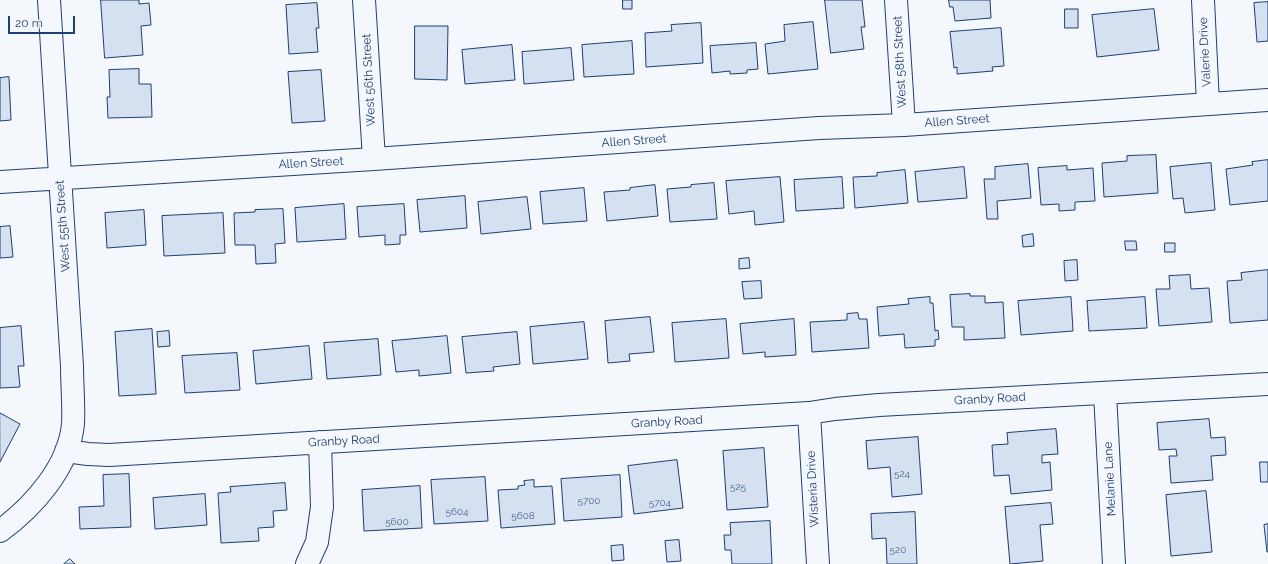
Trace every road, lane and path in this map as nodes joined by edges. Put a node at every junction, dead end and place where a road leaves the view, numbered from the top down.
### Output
1 (49, 0) edge
2 (364, 0) edge
3 (896, 0) edge
4 (1203, 0) edge
5 (1268, 100) edge
6 (1208, 104) junction
7 (904, 125) junction
8 (374, 159) junction
9 (60, 179) junction
10 (0, 182) edge
11 (1268, 384) edge
12 (1105, 393) junction
13 (809, 413) junction
14 (320, 442) junction
15 (66, 451) junction
16 (0, 531) edge
17 (307, 564) edge
18 (818, 564) edge
19 (1114, 564) edge

1 - 9 street, West 55th Street
2 - 8 street, West 56th Street
3 - 7 street, West 58th Street
4 - 6 street, Valerie Drive
5 - 6 street, Allen Street
6 - 7 street, Allen Street
7 - 8 street, Allen Street
8 - 9 street, Allen Street
9 - 10 street, Allen Street
9 - 15 street, West 55th Street
11 - 12 street, Granby Road
12 - 13 street, Granby Road
12 - 19 street, Melanie Lane
13 - 14 street, Granby Road
13 - 18 street, Wisteria Drive
14 - 15 street, Granby Road
14 - 17 street
15 - 16 street, West 55th Street

